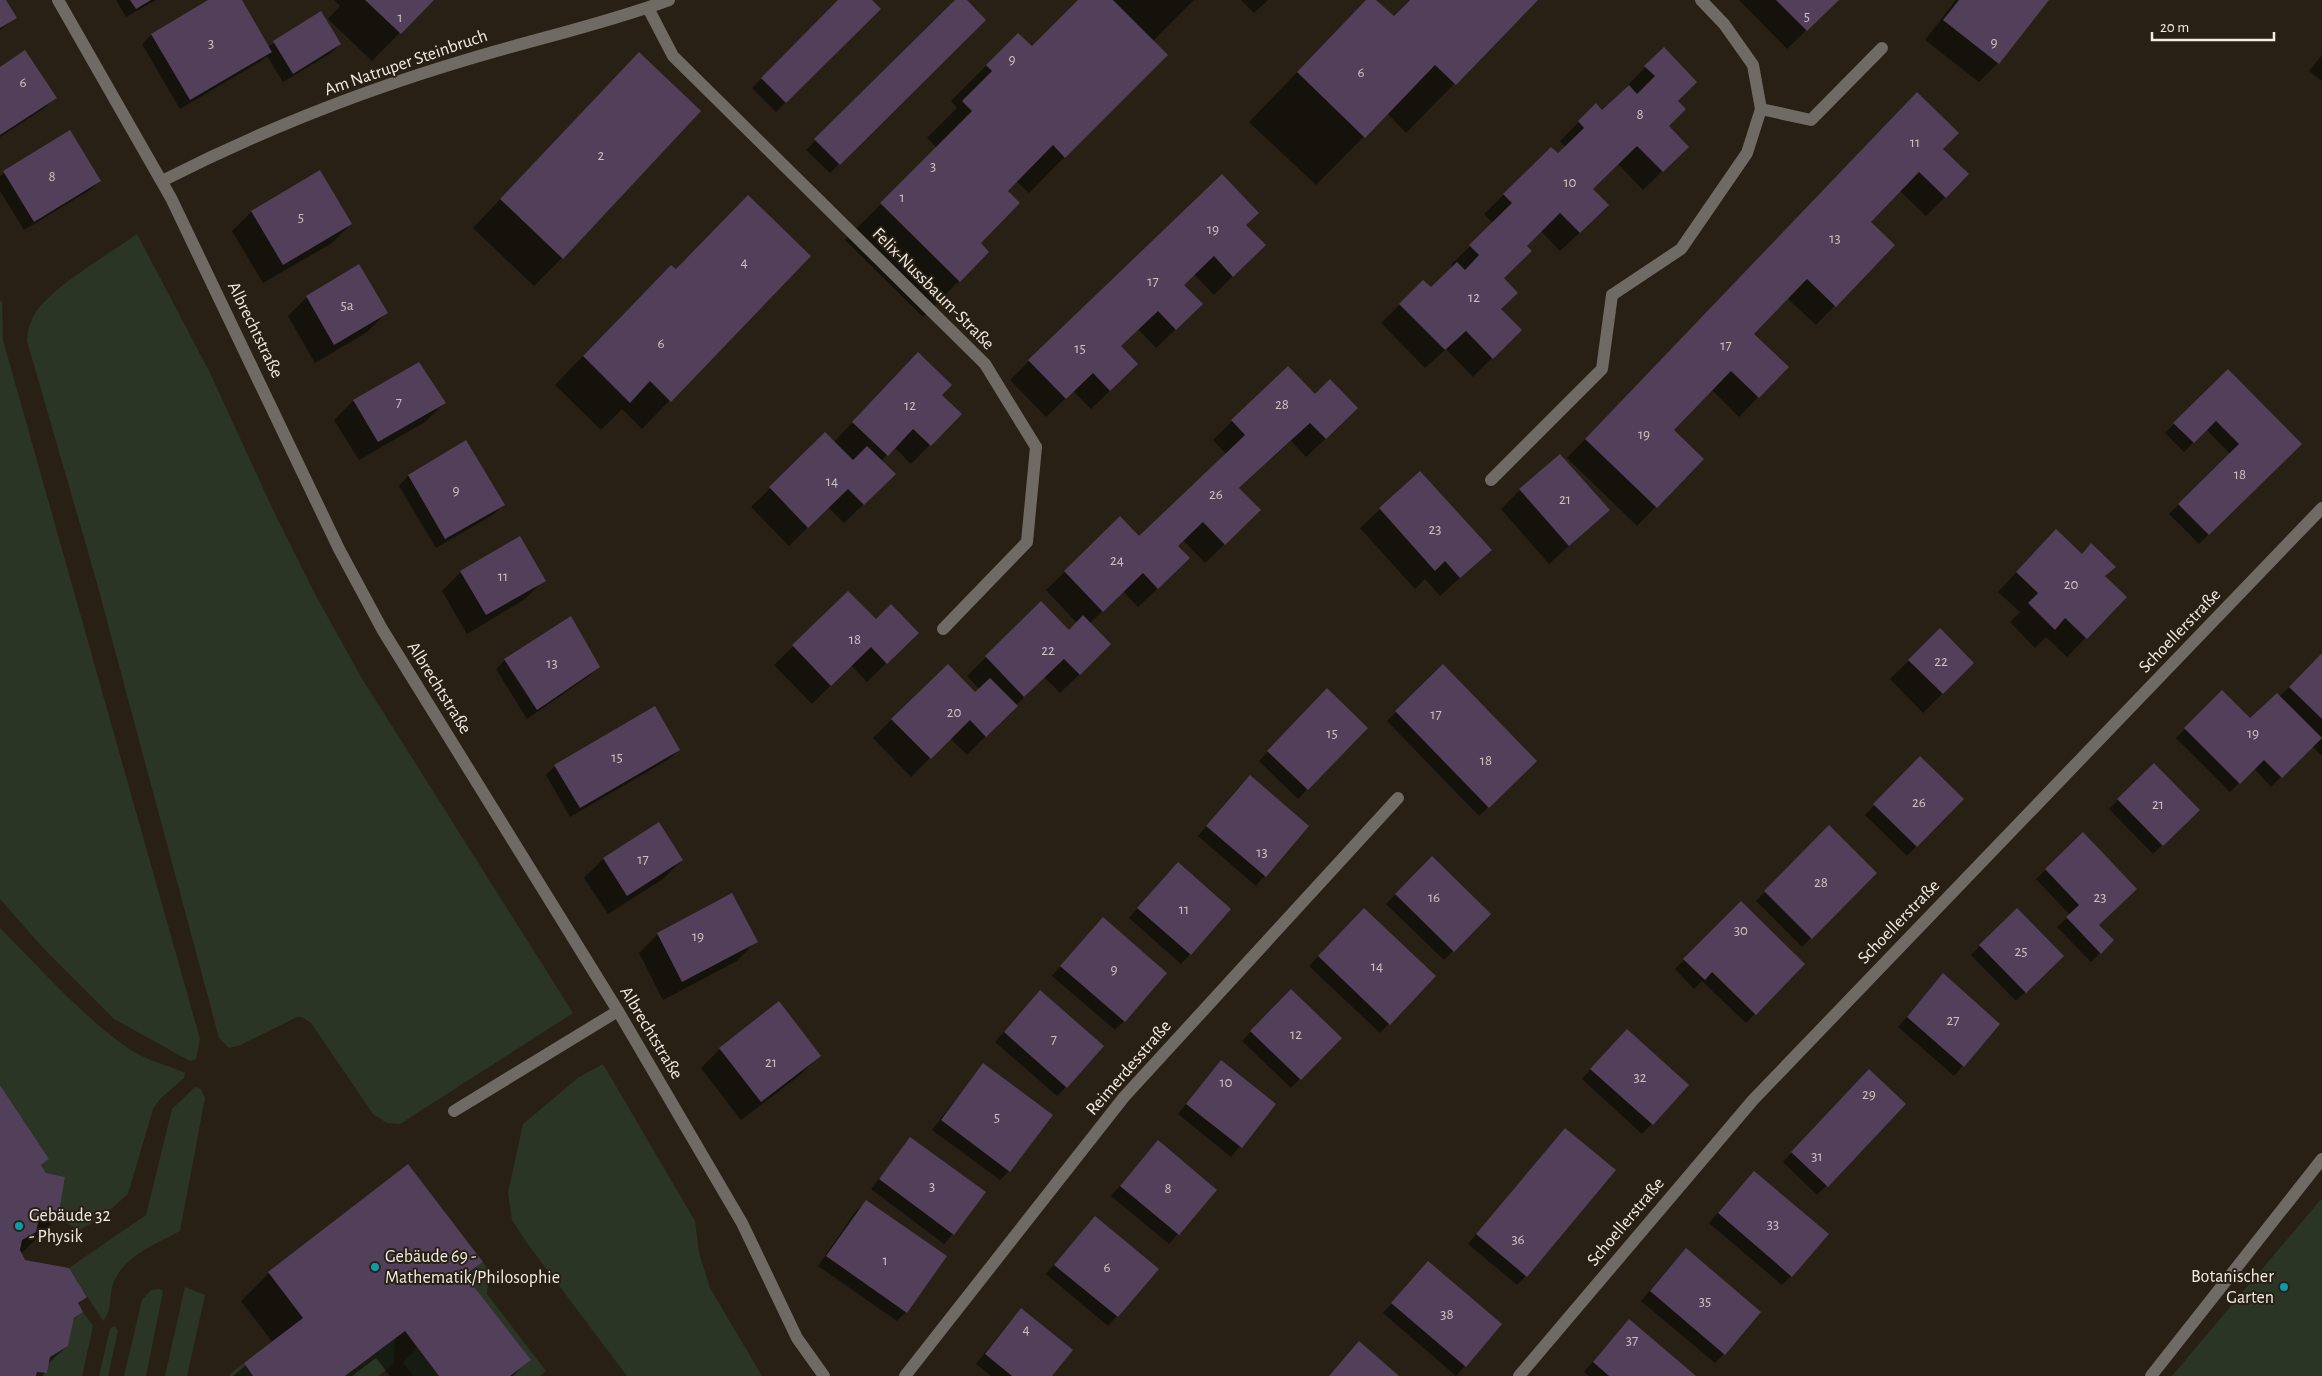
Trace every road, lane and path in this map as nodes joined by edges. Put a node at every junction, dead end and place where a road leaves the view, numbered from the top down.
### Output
1 (58, 0) edge
2 (669, 0) edge
3 (1701, 0) edge
4 (648, 8) junction
5 (1882, 48) dead end
6 (1761, 109) junction
7 (162, 181) junction
8 (1491, 480) dead end
9 (2322, 508) edge
10 (943, 629) dead end
11 (1398, 798) dead end
12 (618, 1011) junction
13 (454, 1111) dead end
14 (2322, 1160) edge
15 (824, 1376) edge
16 (905, 1376) edge
17 (1519, 1376) edge
18 (2151, 1376) edge

1 - 7 street, Albrechtstraße
2 - 4 street, Am Natruper Steinbruch
3 - 6 street
4 - 7 street, Am Natruper Steinbruch
4 - 10 street, Felix-Nussbaum-Straße
5 - 6 street
6 - 8 street
7 - 12 street, Albrechtstraße
9 - 17 street, Schoellerstraße
11 - 16 street, Reimerdesstraße
12 - 13 street
12 - 15 street, Albrechtstraße
14 - 18 street

